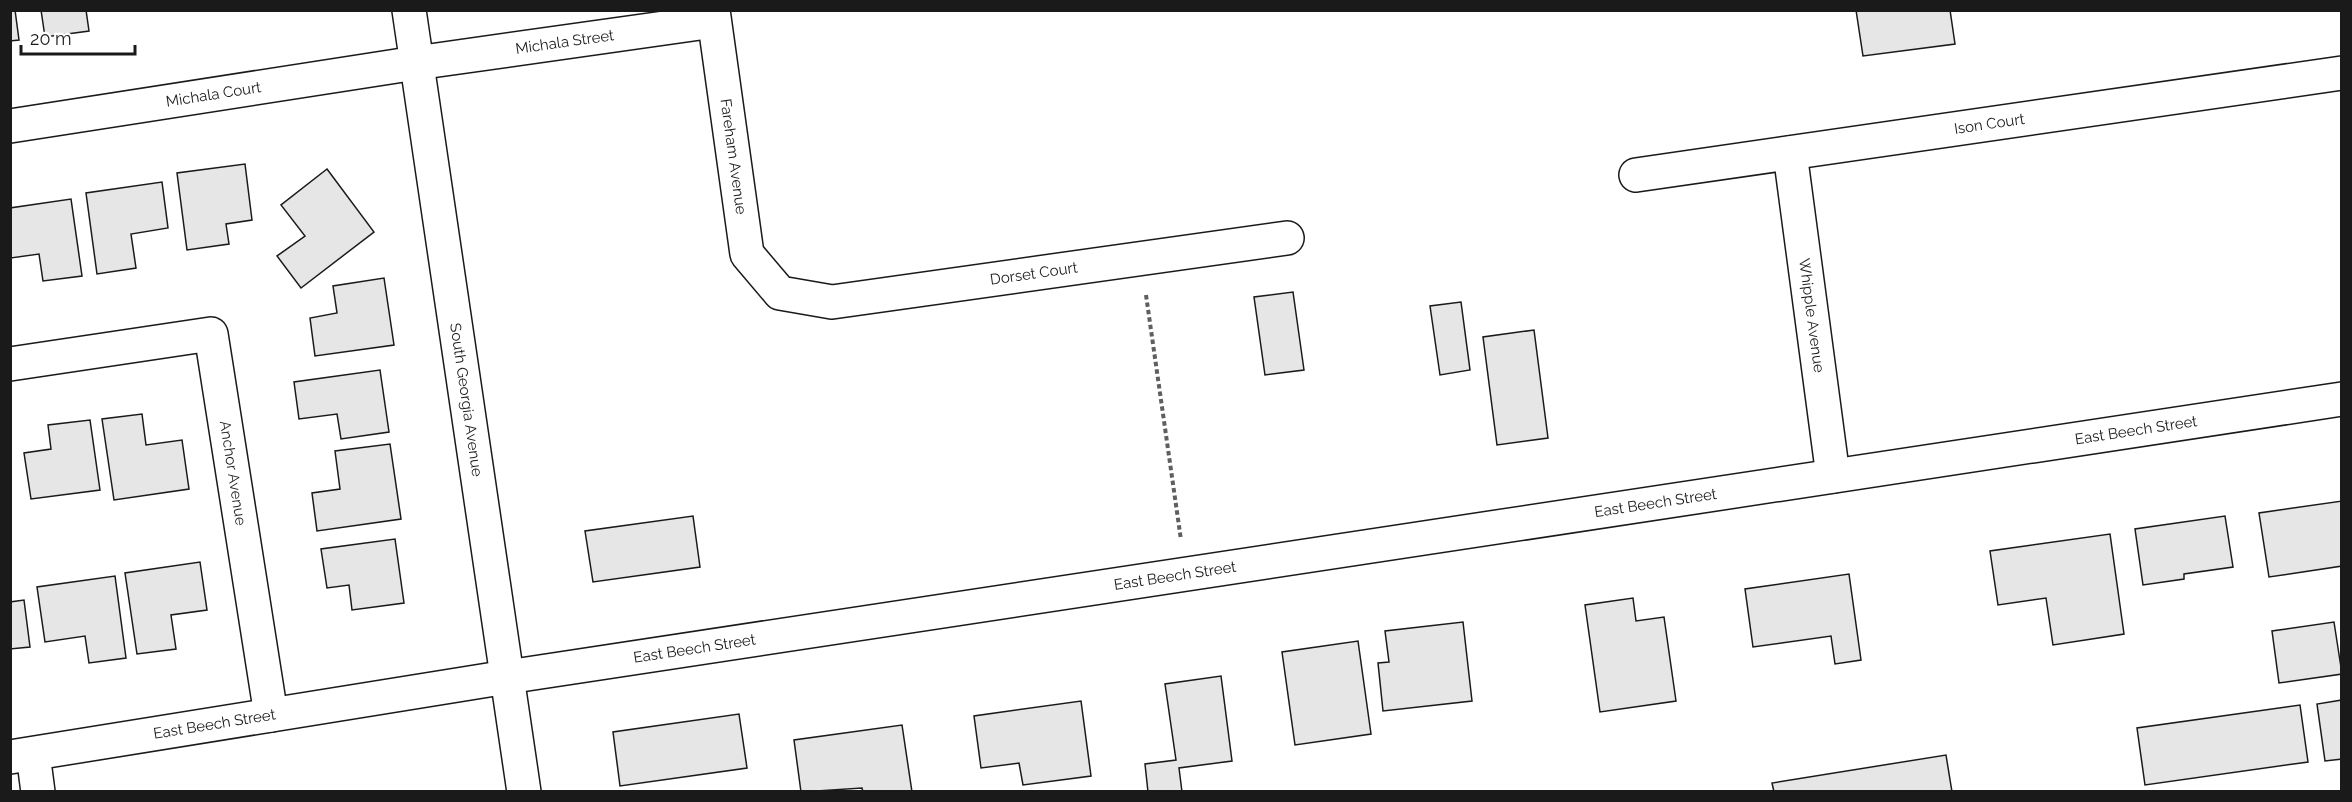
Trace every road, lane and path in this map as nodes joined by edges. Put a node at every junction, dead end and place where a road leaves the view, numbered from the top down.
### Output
1 (409, 10) edge
2 (713, 16) edge
3 (416, 63) junction
4 (2342, 73) edge
5 (10, 126) edge
6 (1790, 153) junction
7 (1636, 175) dead end
8 (1287, 238) dead end
9 (1141, 258) junction
10 (780, 293) joint
11 (10, 364) edge
12 (2342, 399) edge
13 (1833, 476) junction
14 (1185, 574) junction
15 (507, 677) junction
16 (271, 715) junction
17 (22, 756) edge
18 (38, 792) edge
19 (524, 792) edge

1 - 3 street, South Georgia Avenue
2 - 3 street, Michala Street
2 - 10 street, Fareham Avenue
3 - 5 street, Michala Court
3 - 15 street, South Georgia Avenue
4 - 6 street, Ison Court
6 - 7 street, Ison Court
6 - 13 street, Whipple Avenue
8 - 9 street, Dorset Court
9 - 10 street, Dorset Court
9 - 14 path
11 - 16 street, Anchor Avenue
12 - 13 street, East Beech Street
13 - 14 street, East Beech Street
14 - 15 street, East Beech Street
15 - 16 street, East Beech Street
15 - 19 street, South Georgia Avenue
16 - 17 street, East Beech Street
17 - 18 street

